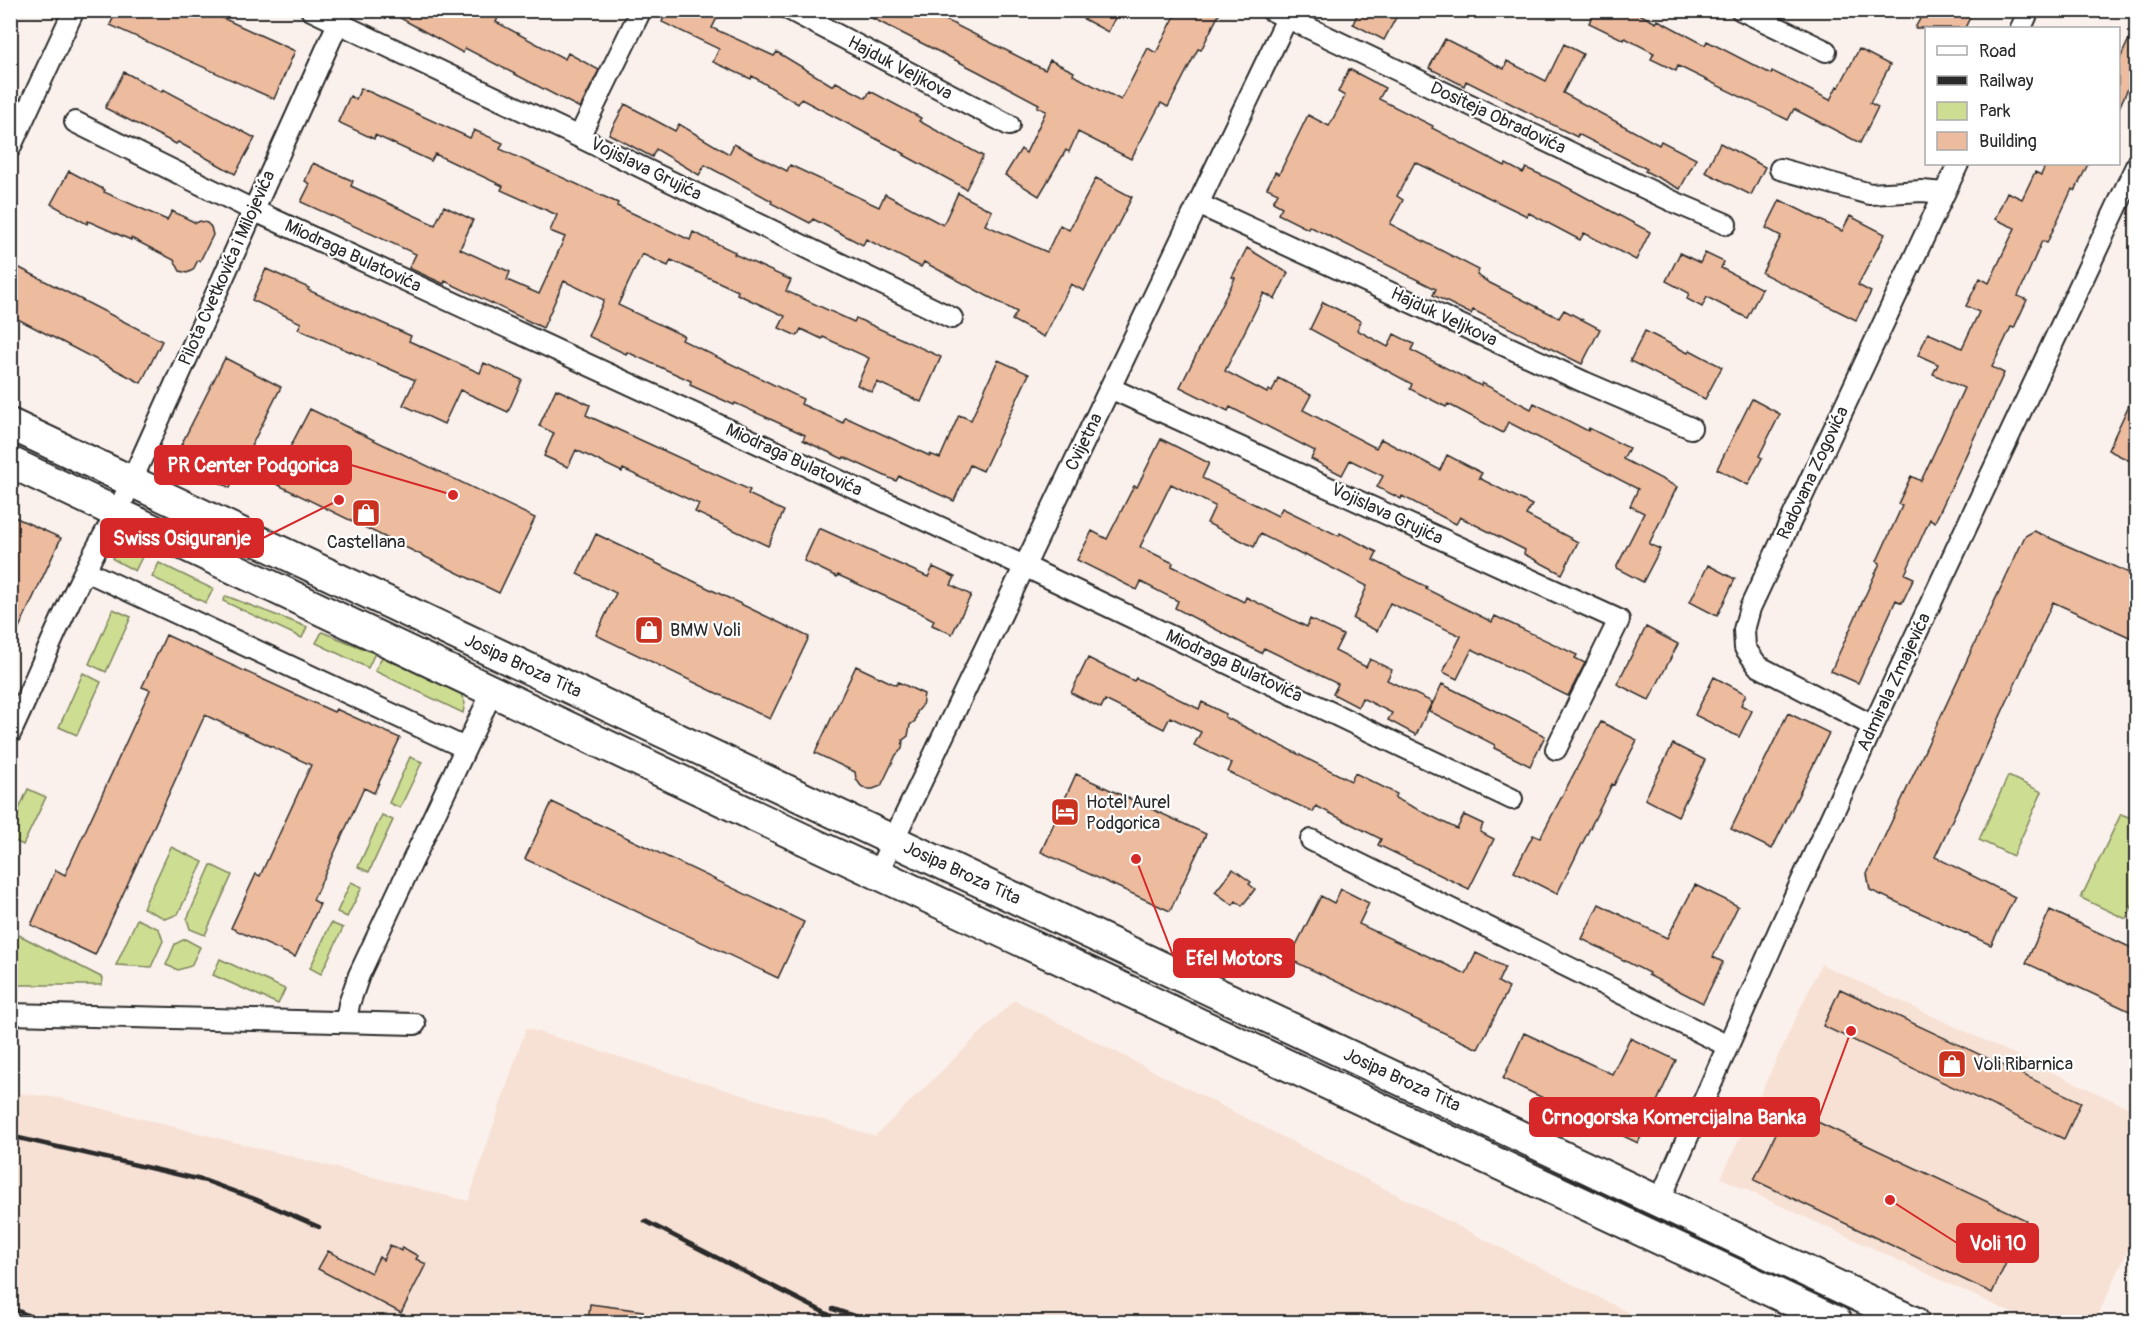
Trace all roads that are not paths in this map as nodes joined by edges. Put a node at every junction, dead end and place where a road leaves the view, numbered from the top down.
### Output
1 (74, 10) edge
2 (311, 10) edge
3 (641, 10) edge
4 (790, 10) edge
5 (1741, 10) edge
6 (2029, 10) edge
7 (1283, 13) edge
8 (341, 16) edge
9 (2020, 27) edge
10 (1826, 51) dead end
11 (75, 122) dead end
12 (1009, 125) dead end
13 (579, 137) junction
14 (10, 148) edge
15 (1958, 165) edge
16 (2136, 166) edge
17 (1780, 169) dead end
18 (1944, 193) junction
19 (1198, 204) junction
20 (253, 210) junction
21 (1726, 224) dead end
22 (952, 318) dead end
23 (1110, 388) junction
24 (10, 424) edge
25 (1691, 428) dead end
26 (10, 462) edge
27 (131, 481) junction
28 (117, 513) junction
29 (1024, 566) junction
30 (86, 571) junction
31 (492, 692) junction
32 (1873, 726) junction
33 (10, 734) edge
34 (465, 748) junction
35 (1556, 748) dead end
36 (1512, 799) dead end
37 (1311, 840) dead end
38 (893, 841) junction
39 (877, 874) junction
40 (10, 1014) edge
41 (346, 1022) junction
42 (416, 1024) dead end
43 (1728, 1046) junction
44 (1659, 1202) junction
45 (1837, 1323) edge
46 (1914, 1323) edge

1 - 14 street
2 - 8 street, Vojislava Grujića
3 - 13 street
4 - 12 street, Hajduk Veljkova
5 - 10 street
6 - 9 street
7 - 19 street, Cvijetna
7 - 21 street, Dositeja Obradovića
8 - 13 street, Vojislava Grujića
8 - 20 street, Pilota Cvetkovića i Milojevića
11 - 20 street, Miodraga Bulatovića
13 - 22 street, Vojislava Grujića
15 - 18 street, Radovana Zogovića
16 - 32 street, Admirala Zmajevića
17 - 18 street
18 - 32 street, Radovana Zogovića
19 - 23 street, Cvijetna
19 - 25 street, Hajduk Veljkova
20 - 27 street, Pilota Cvetkovića i Milojevića
20 - 29 street, Miodraga Bulatovića
23 - 29 street, Cvijetna
23 - 35 street, Vojislava Grujića
24 - 27 main road, Josipa Broza Tita
26 - 28 main road, Josipa Broza Tita
27 - 28 street, Pilota Cvetkovića i Milojevića
27 - 38 main road, Josipa Broza Tita
28 - 30 street, Pilota Cvetkovića i Milojevića
28 - 31 main road, Josipa Broza Tita
29 - 36 street, Miodraga Bulatovića
29 - 38 street, Cvijetna
30 - 33 street, Pilota Cvetkovića i Milojevića
30 - 34 street
31 - 34 street
31 - 39 main road, Josipa Broza Tita
32 - 43 street, Admirala Zmajevića
34 - 41 street
37 - 43 street
38 - 39 street, Cvijetna
38 - 44 main road, Josipa Broza Tita
39 - 45 main road, Josipa Broza Tita
40 - 41 street
41 - 42 street
43 - 44 street, Admirala Zmajevića
44 - 46 main road, Josipa Broza Tita

